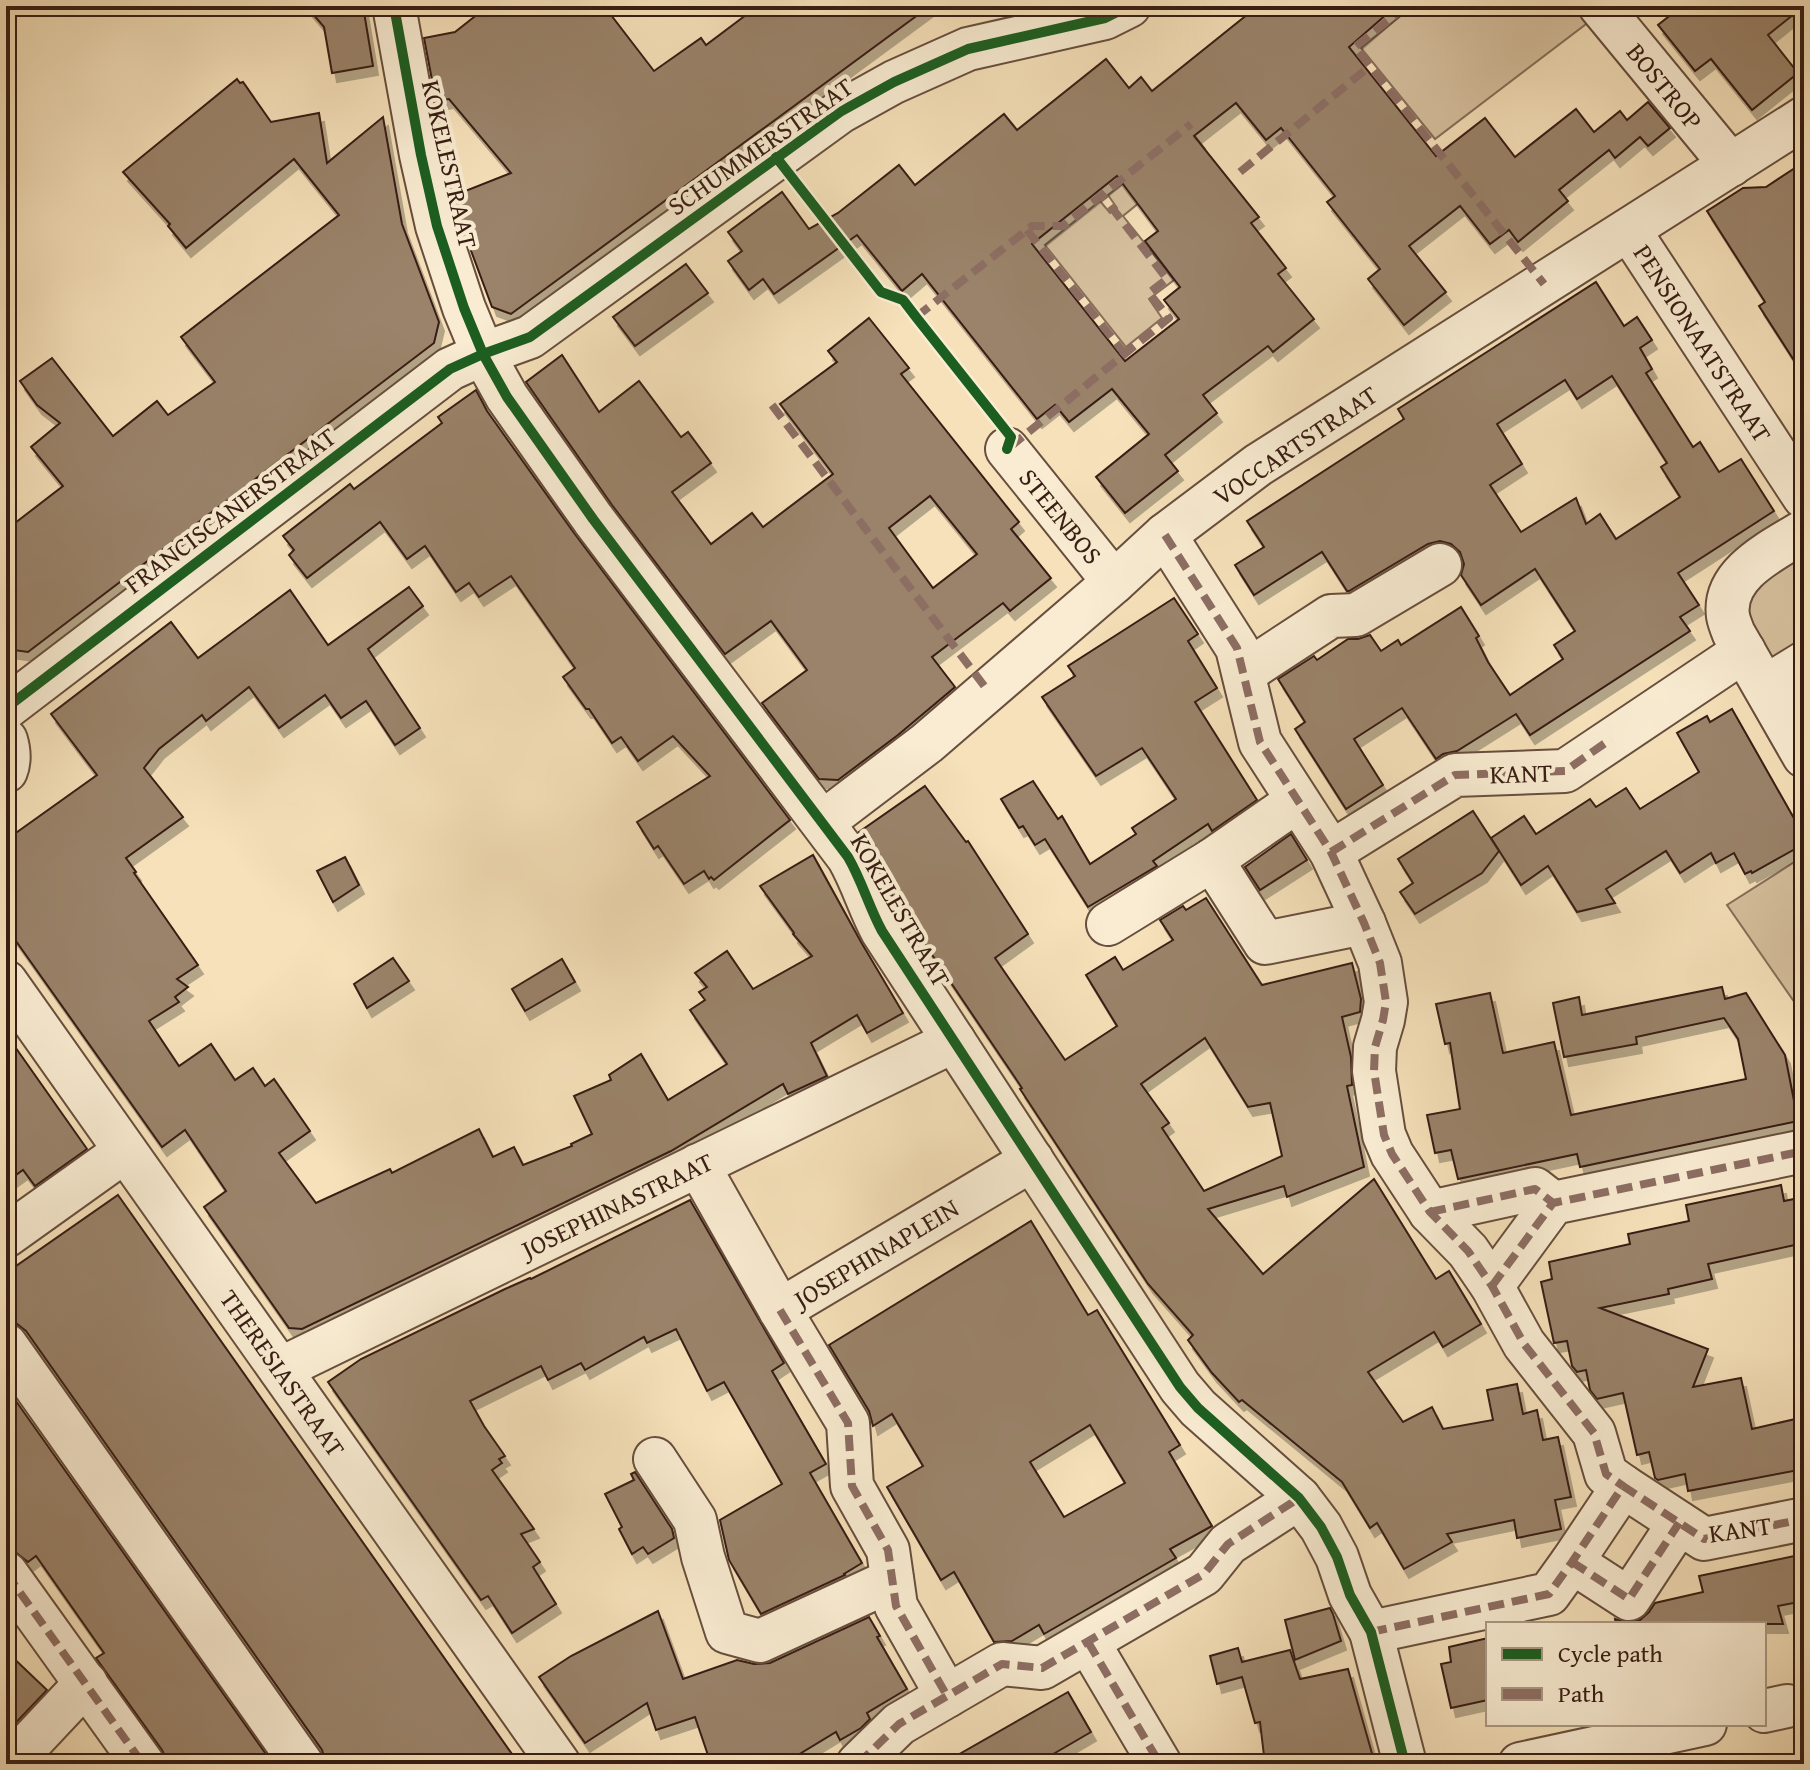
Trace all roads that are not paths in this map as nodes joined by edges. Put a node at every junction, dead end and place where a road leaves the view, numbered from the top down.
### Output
1 (394, 6) edge
2 (1129, 6) edge
3 (1600, 6) edge
4 (1013, 22) edge
5 (1804, 118) edge
6 (1731, 165) junction
7 (1629, 230) junction
8 (483, 354) junction
9 (1007, 449) dead end
10 (1804, 497) edge
11 (1804, 531) edge
12 (1165, 535) junction
13 (1440, 565) dead end
14 (1114, 582) junction
15 (1744, 651) junction
16 (1804, 663) edge
17 (1244, 673) junction
18 (1765, 687) junction
19 (6, 708) edge
20 (6, 740) edge
21 (1804, 756) edge
22 (6, 771) edge
23 (1297, 801) junction
24 (823, 822) junction
25 (1331, 852) junction
26 (1212, 860) junction
27 (1364, 923) junction
28 (1108, 924) dead end
29 (6, 982) edge
30 (954, 1041) junction
31 (125, 1151) junction
32 (1804, 1151) edge
33 (1032, 1160) junction
34 (698, 1165) junction
35 (1553, 1203) junction
36 (1430, 1212) junction
37 (6, 1236) edge
38 (1492, 1286) junction
39 (780, 1310) junction
40 (6, 1345) edge
41 (280, 1369) junction
42 (655, 1459) dead end
43 (1623, 1486) junction
44 (1299, 1498) junction
45 (1804, 1519) edge
46 (1679, 1523) junction
47 (1572, 1562) junction
48 (6, 1573) edge
49 (892, 1580) junction
50 (1371, 1632) junction
51 (1088, 1642) junction
52 (86, 1683) junction
53 (947, 1696) junction
54 (1696, 1726) edge
55 (10, 1764) edge
56 (143, 1764) edge
57 (302, 1764) edge
58 (559, 1764) edge
59 (858, 1764) edge
60 (1160, 1764) edge
61 (1405, 1764) edge
62 (1520, 1764) edge

1 - 8 street, KOKELESTRAAT
2 - 4 street, SCHUMMERSTRAAT
3 - 6 street, BOSTROP
4 - 8 street, SCHUMMERSTRAAT
5 - 6 street, VOCCARTSTRAAT
6 - 7 street, VOCCARTSTRAAT
7 - 10 street, PENSIONAATSTRAAT
7 - 12 street, VOCCARTSTRAAT
8 - 19 street, FRANCISCANERSTRAAT
8 - 24 street, KOKELESTRAAT
9 - 14 street, STEENBOS
11 - 15 street
12 - 14 street, VOCCARTSTRAAT
12 - 17 street, KANT
13 - 17 street
14 - 24 street, VOCCARTSTRAAT
15 - 18 street
15 - 25 street, KANT
16 - 18 street
17 - 23 street, KANT
18 - 21 street
20 - 22 street
23 - 25 street, KANT
23 - 26 street
24 - 30 street, KOKELESTRAAT
25 - 27 street, KANT
26 - 27 street
26 - 28 street
27 - 36 street, KANT
29 - 31 street, THERESIASTRAAT
30 - 33 street, KOKELESTRAAT
30 - 34 street, JOSEPHINASTRAAT
31 - 37 street
31 - 41 street, THERESIASTRAAT
32 - 35 street
33 - 39 street, JOSEPHINAPLEIN
33 - 44 street, KOKELESTRAAT
34 - 39 street, JOSEPHINAPLEIN
34 - 41 street, JOSEPHINASTRAAT
35 - 36 street
35 - 38 street
36 - 38 street, KANT
38 - 43 street, KANT
39 - 49 street
40 - 57 street
41 - 58 street, THERESIASTRAAT
42 - 49 street
43 - 46 street, KANT
43 - 47 street
44 - 50 street, KOKELESTRAAT
44 - 51 street
45 - 46 street, KANT
46 - 47 street, KANT
47 - 50 street
48 - 52 street
49 - 53 street
50 - 61 street, KOKELESTRAAT
51 - 53 street
51 - 60 street
52 - 55 street
52 - 56 street
53 - 59 street
54 - 62 street

